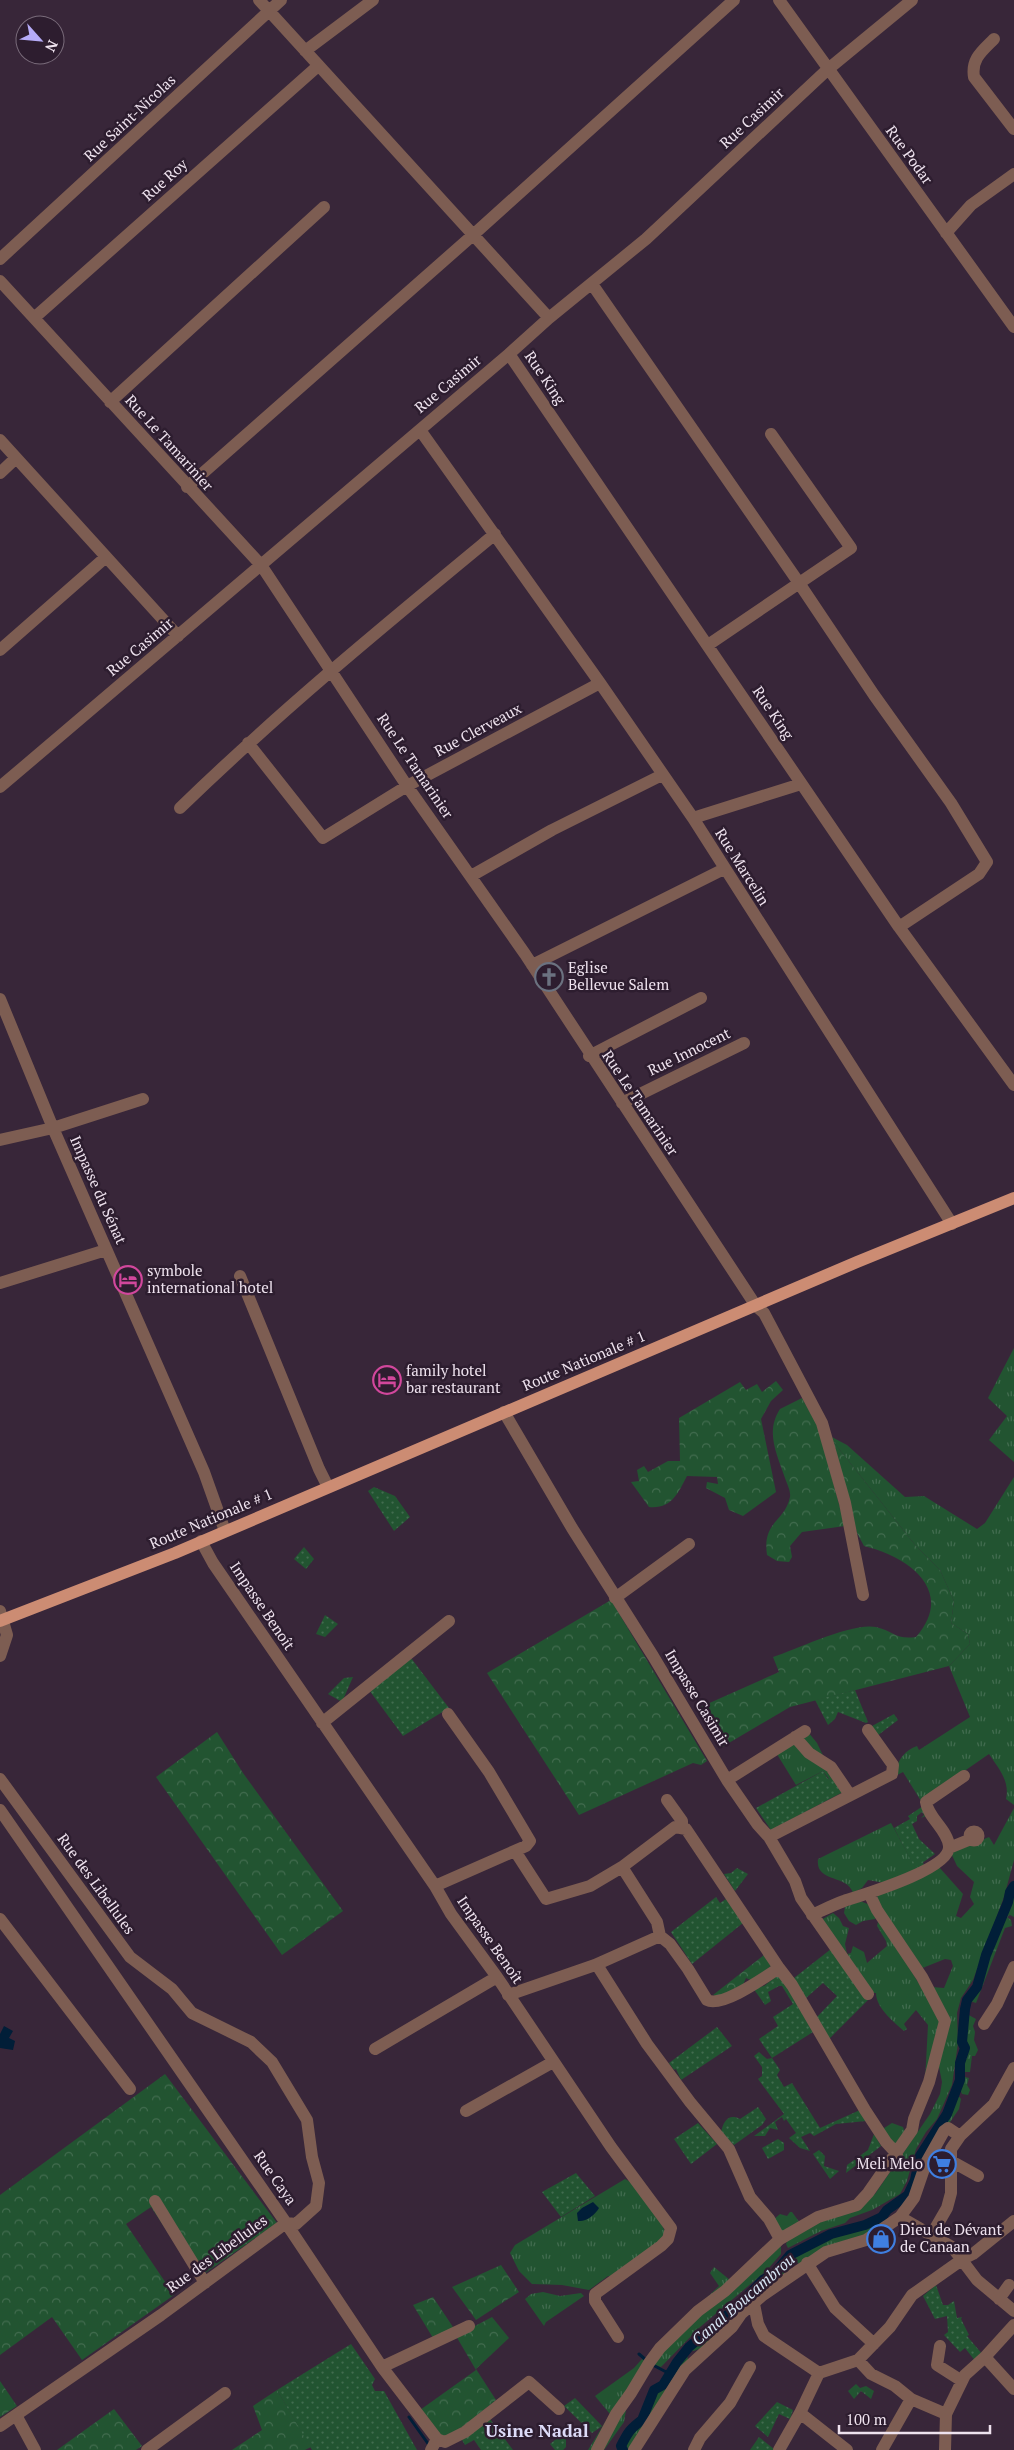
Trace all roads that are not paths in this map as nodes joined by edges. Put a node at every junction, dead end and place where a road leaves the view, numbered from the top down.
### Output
1 (259, 0) edge
2 (281, 0) edge
3 (373, 0) edge
4 (734, 0) edge
5 (797, 0) edge
6 (912, 0) edge
7 (782, 4) edge
8 (270, 12) junction
9 (994, 38) dead end
10 (305, 51) junction
11 (318, 66) junction
12 (827, 70) junction
13 (1014, 129) edge
14 (1014, 174) edge
15 (324, 207) dead end
16 (946, 233) junction
17 (474, 234) junction
18 (0, 259) edge
19 (0, 281) edge
20 (592, 284) junction
21 (34, 318) junction
22 (548, 318) junction
23 (1014, 327) edge
24 (509, 354) junction
25 (110, 402) junction
26 (420, 430) junction
27 (771, 434) dead end
28 (0, 440) edge
29 (16, 458) junction
30 (0, 473) edge
31 (187, 487) junction
32 (495, 534) junction
33 (106, 557) junction
34 (261, 565) junction
35 (799, 583) junction
36 (178, 636) junction
37 (708, 645) junction
38 (0, 650) edge
39 (330, 670) junction
40 (600, 683) junction
41 (248, 743) junction
42 (662, 775) junction
43 (801, 784) junction
44 (407, 786) junction
45 (0, 787) edge
46 (180, 808) dead end
47 (693, 818) junction
48 (724, 869) junction
49 (471, 876) junction
50 (899, 927) junction
51 (532, 965) junction
52 (701, 998) dead end
53 (0, 999) edge
54 (744, 1043) dead end
55 (589, 1056) junction
56 (1014, 1085) edge
57 (143, 1099) dead end
58 (622, 1103) junction
59 (53, 1128) junction
60 (0, 1140) edge
61 (1014, 1198) edge
62 (952, 1224) junction
63 (106, 1250) junction
64 (240, 1276) dead end
65 (0, 1283) edge
66 (756, 1306) junction
67 (504, 1412) junction
68 (328, 1488) junction
69 (225, 1532) junction
70 (201, 1541) junction
71 (689, 1544) dead end
72 (863, 1595) dead end
73 (615, 1598) junction
74 (1, 1618) edge
75 (449, 1621) dead end
76 (0, 1656) edge
77 (448, 1714) dead end
78 (322, 1723) junction
79 (868, 1730) dead end
80 (964, 1776) dead end
81 (0, 1778) edge
82 (727, 1780) junction
83 (850, 1795) junction
84 (667, 1800) dead end
85 (0, 1810) edge
86 (682, 1827) junction
87 (768, 1837) junction
88 (971, 1839) dead end
89 (949, 1848) junction
90 (515, 1850) junction
91 (622, 1867) junction
92 (434, 1886) junction
93 (869, 1893) junction
94 (812, 1915) junction
95 (0, 1919) edge
96 (660, 1936) junction
97 (597, 1964) junction
98 (779, 1968) junction
99 (1013, 1974) edge
100 (497, 1978) junction
101 (868, 1994) dead end
102 (508, 1995) junction
103 (984, 2024) dead end
104 (376, 2049) dead end
105 (554, 2062) junction
106 (1014, 2068) edge
107 (130, 2089) dead end
108 (466, 2112) dead end
109 (960, 2136) junction
110 (897, 2154) junction
111 (951, 2161) junction
112 (978, 2176) dead end
113 (155, 2201) dead end
114 (900, 2217) junction
115 (1014, 2222) edge
116 (286, 2223) junction
117 (932, 2234) junction
118 (780, 2239) junction
119 (963, 2259) junction
120 (807, 2264) junction
121 (206, 2283) junction
122 (1010, 2285) dead end
123 (999, 2299) junction
124 (754, 2304) junction
125 (1014, 2311) edge
126 (1014, 2325) edge
127 (469, 2326) dead end
128 (618, 2337) dead end
129 (874, 2344) junction
130 (940, 2346) dead end
131 (986, 2358) junction
132 (858, 2360) junction
133 (750, 2367) dead end
134 (382, 2368) junction
135 (819, 2373) junction
136 (962, 2380) junction
137 (1014, 2389) edge
138 (225, 2393) dead end
139 (911, 2399) junction
140 (559, 2409) dead end
141 (800, 2414) junction
142 (946, 2414) junction
143 (16, 2415) junction
144 (0, 2426) edge
145 (441, 2445) edge
146 (35, 2450) edge
147 (147, 2450) edge
148 (597, 2450) edge
149 (634, 2450) edge
150 (694, 2450) edge
151 (779, 2450) edge
152 (847, 2450) edge
153 (882, 2450) edge
154 (945, 2450) edge

1 - 8 street
2 - 8 street, Rue Saint-Nicolas
3 - 10 street
4 - 17 street
5 - 7 street
6 - 12 street, Rue Casimir
7 - 12 street, Rue Podar
8 - 10 street
8 - 18 street, Rue Saint-Nicolas
9 - 13 street
10 - 11 street
11 - 17 street
11 - 21 street, Rue Roy
12 - 16 street, Rue Podar
12 - 20 street, Rue Casimir
14 - 16 street
15 - 25 street
16 - 23 street, Rue Podar
17 - 22 street
17 - 31 street
19 - 21 street, Rue Le Tamarinier
20 - 22 street, Rue Casimir
20 - 35 street
21 - 25 street, Rue Le Tamarinier
22 - 24 street, Rue Casimir
24 - 26 street, Rue Casimir
24 - 37 street, Rue King
25 - 31 street, Rue Le Tamarinier
26 - 32 street, Rue Marcelin
26 - 34 street, Rue Casimir
27 - 35 street
28 - 29 street
29 - 30 street
29 - 33 street
31 - 34 street, Rue Le Tamarinier
32 - 39 street
32 - 40 street, Rue Marcelin
33 - 36 street
33 - 38 street
34 - 36 street, Rue Casimir
34 - 39 street, Rue Le Tamarinier
35 - 37 street
35 - 50 street
36 - 45 street, Rue Casimir
37 - 43 street, Rue King
39 - 41 street
39 - 44 street, Rue Le Tamarinier
40 - 42 street, Rue Marcelin
40 - 44 street, Rue Clerveaux
41 - 44 street, Rue Clerveaux
41 - 46 street
42 - 47 street, Rue Marcelin
42 - 49 street
43 - 47 street
43 - 50 street, Rue King
44 - 49 street, Rue Le Tamarinier
47 - 48 street, Rue Marcelin
48 - 51 street
48 - 62 street, Rue Marcelin
49 - 51 street, Rue Le Tamarinier
50 - 56 street, Rue King
51 - 55 street, Rue Le Tamarinier
52 - 55 street
53 - 59 street, Impasse du Sénat
54 - 58 street, Rue Innocent
55 - 58 street, Rue Le Tamarinier
57 - 59 street
58 - 66 street, Rue Le Tamarinier
59 - 60 street
59 - 63 street, Impasse du Sénat
61 - 62 main road, Route Nationale # 1
62 - 66 main road, Route Nationale # 1
63 - 65 street
63 - 69 street, Impasse du Sénat
64 - 68 street
66 - 67 main road, Route Nationale # 1
66 - 72 street, Rue Le Tamarinier
67 - 68 main road, Route Nationale # 1
67 - 73 street, Impasse Casimir
68 - 69 main road, Route Nationale # 1
69 - 70 main road, Route Nationale # 1
70 - 74 main road, Route Nationale # 1
70 - 78 street, Impasse Benoît
71 - 73 street
73 - 82 street, Impasse Casimir
74 - 76 street
75 - 78 street
77 - 90 street
78 - 92 street, Impasse Benoît
79 - 83 street
80 - 89 street
81 - 116 street, Rue des Libellules
82 - 83 street
82 - 87 street, Impasse Casimir
83 - 87 street
84 - 86 street
85 - 116 street, Rue Caya
86 - 91 street
86 - 98 street
87 - 94 street, Impasse Casimir
88 - 89 street
89 - 93 street
90 - 91 street
90 - 92 street
91 - 96 street
92 - 100 street, Impasse Benoît
93 - 94 street
93 - 110 street
94 - 101 street, Impasse Casimir
95 - 107 street
96 - 97 street
96 - 98 street
97 - 102 street
97 - 118 street
98 - 110 street
99 - 103 street
100 - 102 street, Impasse Benoît
100 - 104 street
102 - 105 street, Impasse Benoît
105 - 108 street
105 - 128 street, Impasse Benoît
106 - 109 street
109 - 111 street
109 - 114 street
110 - 118 street
111 - 112 street
111 - 117 street
113 - 121 street
114 - 117 street
114 - 120 street
115 - 119 street
116 - 121 street, Rue des Libellules
116 - 134 street, Rue Caya
117 - 119 street
118 - 148 street
119 - 123 street
119 - 129 street
120 - 124 street
120 - 129 street
121 - 143 street, Rue des Libellules
122 - 123 street
123 - 125 street
124 - 135 street
124 - 149 street
126 - 131 street
127 - 134 street
129 - 132 street
130 - 136 street
131 - 136 street
131 - 137 street
132 - 135 street
132 - 139 street
133 - 150 street
134 - 145 street, Rue Caya
135 - 141 street
136 - 142 street
138 - 147 street
139 - 142 street
139 - 153 street
140 - 145 street, Rue Caya
141 - 151 street
141 - 152 street
142 - 154 street
143 - 144 street, Rue des Libellules
143 - 146 street

